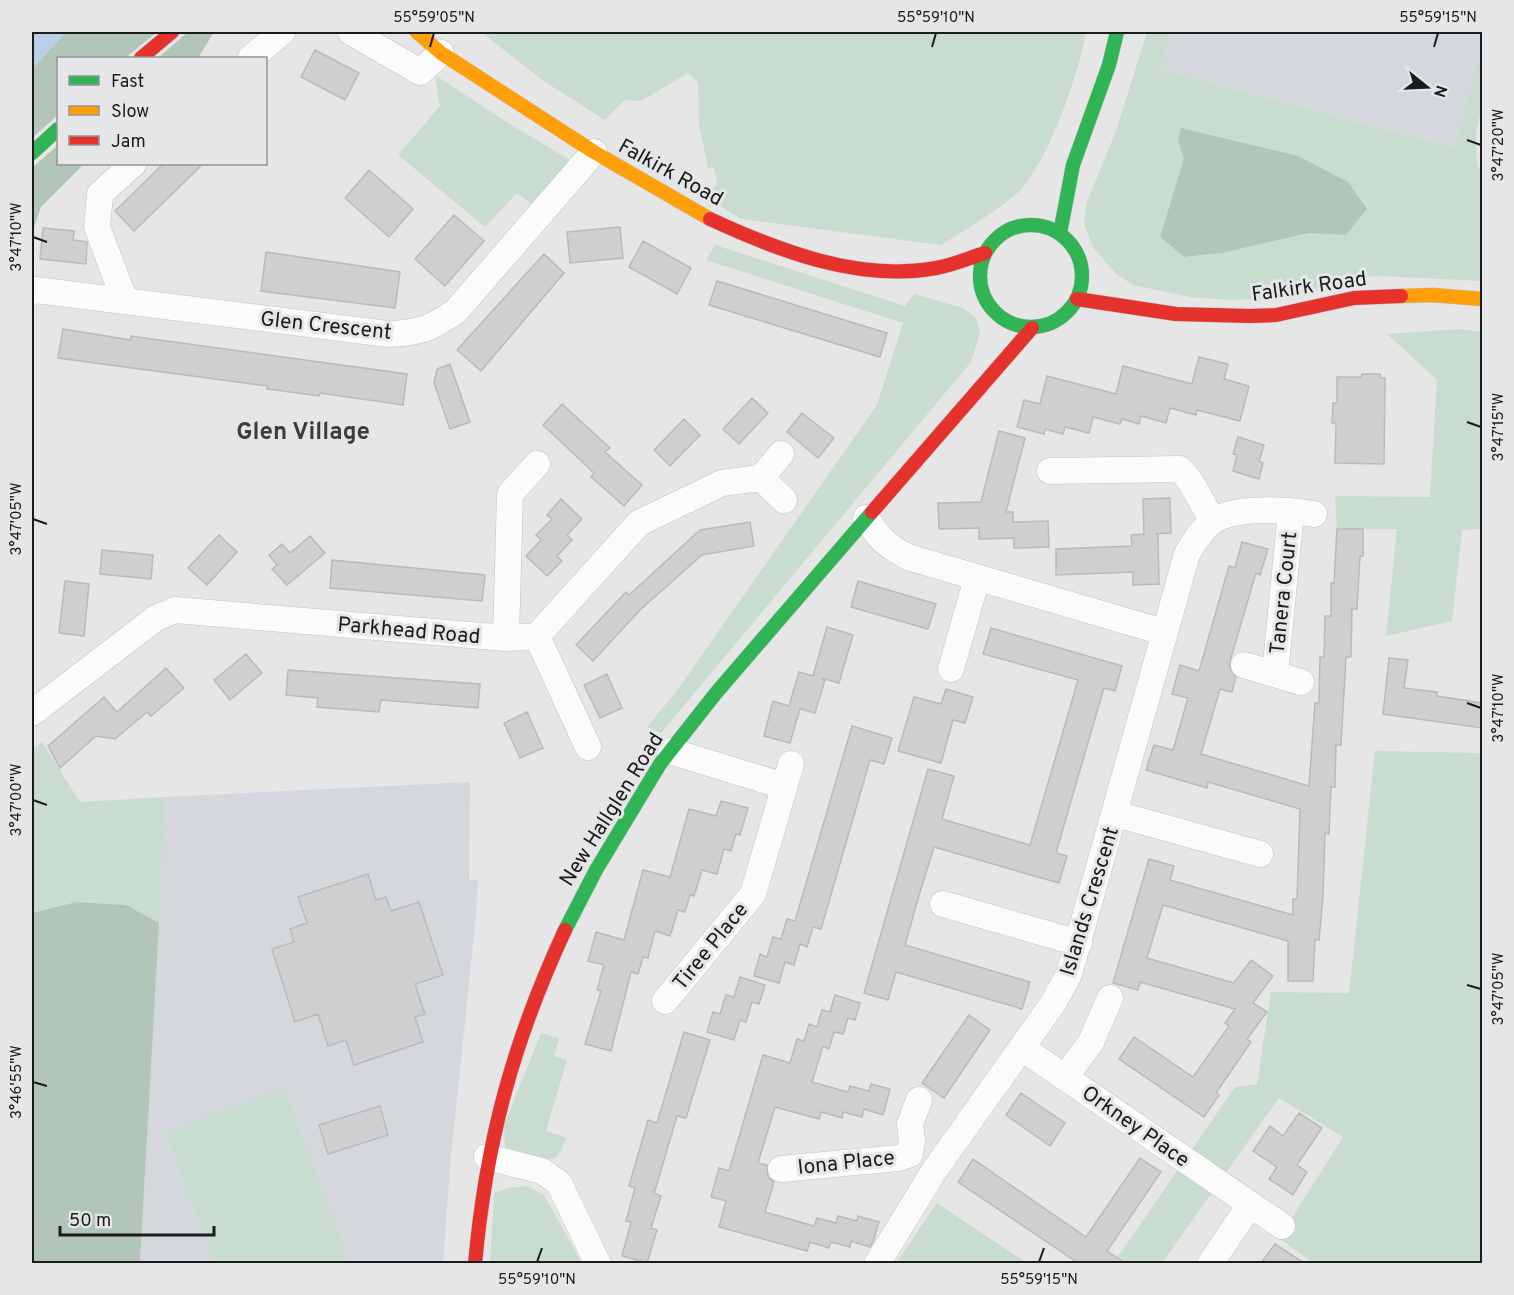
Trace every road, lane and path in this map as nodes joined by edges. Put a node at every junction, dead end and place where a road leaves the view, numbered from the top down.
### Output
1 (172, 32) edge
2 (282, 32) edge
3 (351, 32) edge
4 (417, 32) edge
5 (1117, 32) edge
6 (441, 53) junction
7 (142, 57) edge
8 (252, 57) edge
9 (57, 130) edge
10 (594, 152) junction
11 (32, 153) edge
12 (133, 165) edge
13 (1073, 165) junction
14 (1055, 189) dead end
15 (1060, 233) junction
16 (985, 253) junction
17 (936, 268) junction
18 (969, 278) junction
19 (1092, 284) junction
20 (32, 292) edge
21 (1077, 299) junction
22 (1482, 299) edge
23 (125, 301) junction
24 (1120, 303) junction
25 (1001, 319) junction
26 (1032, 328) junction
27 (996, 368) junction
28 (781, 454) dead end
29 (537, 464) dead end
30 (1050, 471) dead end
31 (761, 478) junction
32 (784, 500) dead end
33 (866, 518) junction
34 (1213, 521) junction
35 (977, 578) junction
36 (1163, 632) junction
37 (537, 636) junction
38 (506, 638) junction
39 (1244, 665) dead end
40 (951, 669) dead end
41 (1275, 674) junction
42 (1301, 682) dead end
43 (32, 713) edge
44 (588, 747) dead end
45 (670, 750) junction
46 (1116, 814) junction
47 (1260, 854) dead end
48 (942, 904) dead end
49 (1079, 944) junction
50 (1110, 998) dead end
51 (665, 1001) dead end
52 (1022, 1047) junction
53 (1065, 1077) junction
54 (919, 1100) dead end
55 (910, 1154) junction
56 (487, 1157) junction
57 (781, 1169) dead end
58 (934, 1171) junction
59 (1250, 1205) junction
60 (1282, 1227) dead end
61 (475, 1263) edge
62 (598, 1263) edge
63 (877, 1263) edge
64 (1210, 1263) edge

1 - 7 main road
2 - 8 street
3 - 6 street
4 - 6 main road, Falkirk Road
5 - 13 main road
6 - 10 main road, Falkirk Road
9 - 11 main road
10 - 17 main road, Falkirk Road
10 - 23 street, Glen Crescent
12 - 23 street
13 - 14 main road
13 - 15 main road
15 - 16 main road
15 - 19 main road
16 - 17 main road, Falkirk Road
16 - 18 main road
17 - 18 main road, Falkirk Road
18 - 25 main road
19 - 21 main road
19 - 24 main road, Falkirk Road
20 - 23 street, Glen Crescent
21 - 24 main road, Falkirk Road
21 - 26 main road
22 - 24 main road, Falkirk Road
25 - 26 main road
25 - 27 main road
26 - 27 main road, New Hallglen Road
27 - 33 main road, New Hallglen Road
28 - 31 street
29 - 38 street
30 - 34 street
31 - 32 street
31 - 37 street
33 - 35 street
33 - 45 main road, New Hallglen Road
34 - 36 street, Islands Crescent
34 - 41 street, Tanera Court
35 - 36 street
35 - 40 street
36 - 46 street, Islands Crescent
37 - 38 street, Parkhead Road
37 - 44 street
38 - 43 street, Parkhead Road
39 - 41 street, Tanera Court
41 - 42 street, Tanera Court
45 - 51 street, Tiree Place
45 - 56 main road, New Hallglen Road
46 - 47 street
46 - 49 street, Islands Crescent
48 - 49 street
49 - 52 street, Islands Crescent
50 - 53 street
52 - 53 street, Orkney Place
52 - 58 street, Islands Crescent
53 - 59 street, Orkney Place
54 - 55 street, Iona Place
55 - 57 street, Iona Place
55 - 58 street, Iona Place
56 - 61 main road, New Hallglen Road
56 - 62 street
58 - 63 street, Islands Crescent
59 - 60 street, Orkney Place
59 - 64 street

